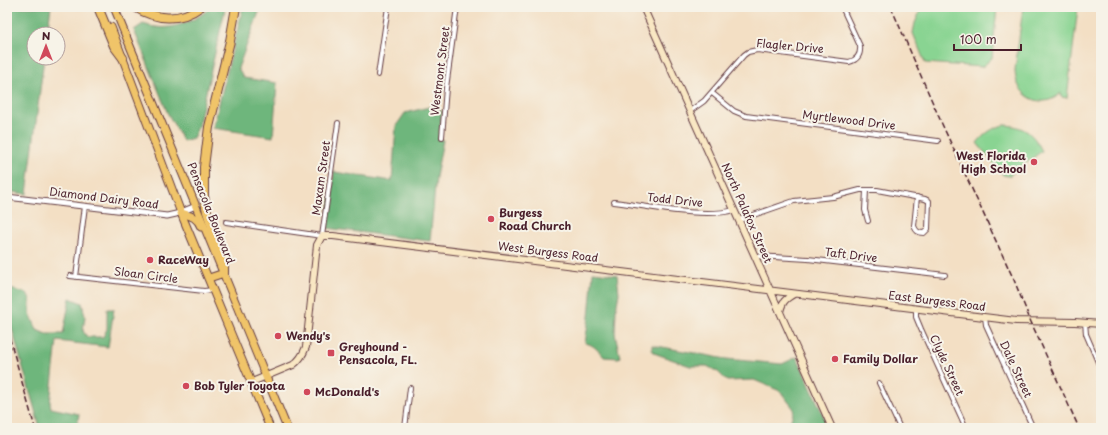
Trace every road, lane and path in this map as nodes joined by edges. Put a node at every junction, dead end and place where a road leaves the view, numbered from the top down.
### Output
1 (98, 7) edge
2 (102, 7) edge
3 (114, 7) edge
4 (135, 7) edge
5 (200, 7) edge
6 (236, 7) edge
7 (388, 7) edge
8 (457, 7) edge
9 (643, 7) edge
10 (842, 7) edge
11 (123, 58) junction
12 (378, 75) dead end
13 (712, 92) junction
14 (690, 111) junction
15 (338, 122) dead end
16 (442, 137) dead end
17 (938, 141) dead end
18 (866, 190) junction
19 (7, 197) edge
20 (917, 197) junction
21 (614, 202) dead end
22 (85, 206) junction
23 (196, 206) junction
24 (734, 210) junction
25 (181, 212) junction
26 (738, 220) junction
27 (868, 221) dead end
28 (226, 222) dead end
29 (322, 236) junction
30 (755, 256) junction
31 (222, 274) junction
32 (944, 275) dead end
33 (70, 276) dead end
34 (76, 277) junction
35 (209, 278) junction
36 (214, 290) junction
37 (770, 291) junction
38 (795, 294) junction
39 (916, 309) junction
40 (780, 312) junction
41 (985, 317) junction
42 (1085, 322) junction
43 (1101, 324) edge
44 (1101, 368) edge
45 (266, 376) junction
46 (252, 382) junction
47 (879, 383) dead end
48 (410, 388) dead end
49 (270, 428) edge
50 (287, 428) edge
51 (405, 428) edge
52 (832, 428) edge
53 (900, 428) edge
54 (966, 428) edge
55 (1033, 428) edge

1 - 11 highway
2 - 11 main road
3 - 23 main road, Pensacola Boulevard
4 - 5 highway
6 - 31 highway
7 - 12 street
8 - 16 street, Westmont Street
9 - 14 main road, North Palafox Street
10 - 13 street, Flagler Drive
11 - 25 main road
13 - 14 street, Flagler Drive
13 - 17 street, Myrtlewood Drive
14 - 24 main road, North Palafox Street
15 - 29 street, Maxam Street
18 - 20 street
18 - 26 street
18 - 27 street
19 - 22 street, Diamond Dairy Road
20 - 20 street
21 - 24 street, Todd Drive
22 - 25 street, Diamond Dairy Road
22 - 34 street
23 - 25 street, Diamond Dairy Road
23 - 31 main road, Pensacola Boulevard
24 - 26 main road, North Palafox Street
25 - 31 main road
25 - 35 main road
26 - 30 main road, North Palafox Street
28 - 29 street, West Burgess Road
29 - 37 main road, West Burgess Road
29 - 45 main road
30 - 32 street, Taft Drive
30 - 37 main road, North Palafox Street
31 - 35 main road
31 - 45 main road, Pensacola Boulevard
33 - 34 street, Sloan Circle
34 - 36 street, Sloan Circle
35 - 36 main road
36 - 46 main road
37 - 38 main road, East Burgess Road
37 - 40 main road, North Palafox Street
38 - 39 main road, East Burgess Road
38 - 40 main road
39 - 41 main road, East Burgess Road
39 - 54 street, Clyde Street
40 - 52 main road, North Palafox Street
41 - 42 main road, East Burgess Road
41 - 55 street, Dale Street
42 - 43 main road, East Burgess Road
42 - 44 street
45 - 46 main road
45 - 50 main road, Pensacola Boulevard
46 - 49 main road
47 - 53 street
48 - 51 street

